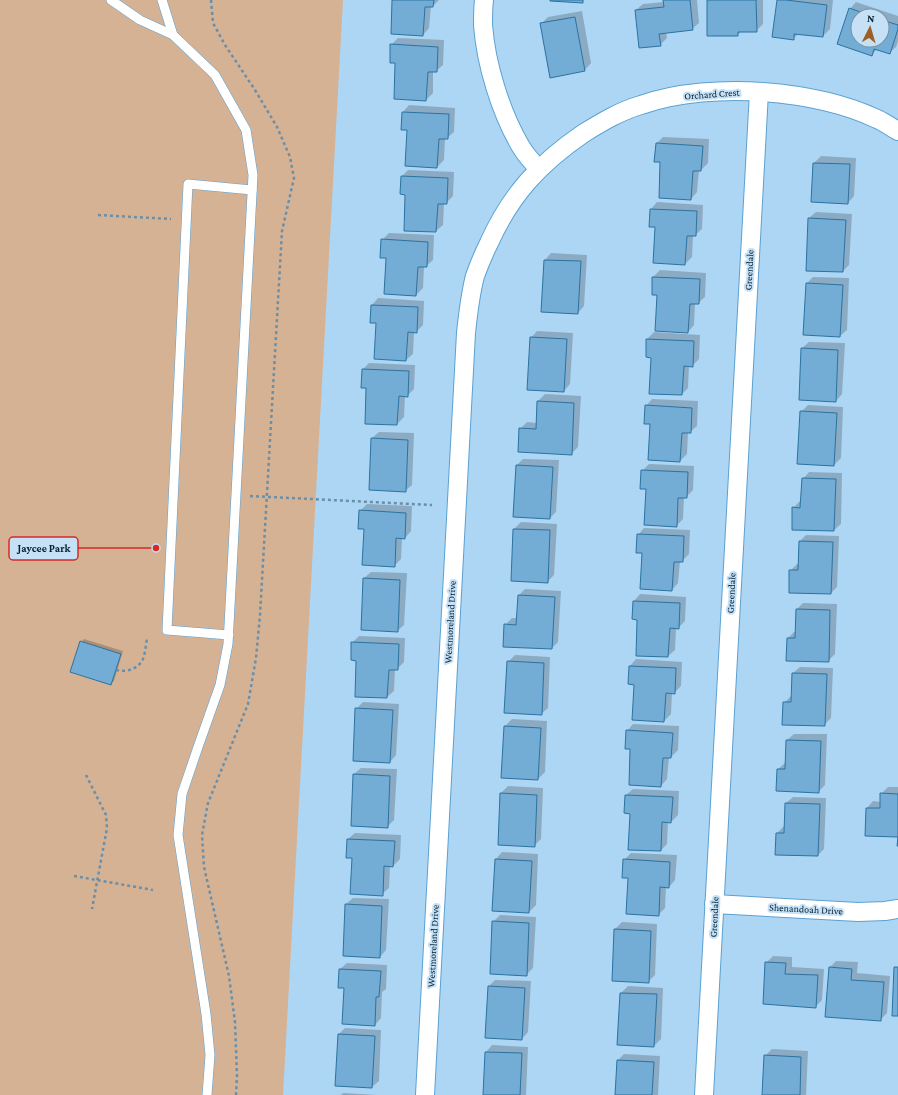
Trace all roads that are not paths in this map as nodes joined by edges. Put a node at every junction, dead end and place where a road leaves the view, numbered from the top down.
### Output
1 (111, 0) edge
2 (162, 0) edge
3 (484, 0) edge
4 (173, 35) junction
5 (759, 92) junction
6 (898, 131) edge
7 (539, 168) junction
8 (252, 190) junction
9 (228, 635) junction
10 (714, 904) junction
11 (898, 909) edge
12 (207, 1095) edge
13 (425, 1095) edge
14 (704, 1095) edge

1 - 4 lane
2 - 4 lane
3 - 7 street
4 - 8 lane
5 - 6 street, Orchard Crest
5 - 7 street, Orchard Crest
5 - 10 street, Greendale
7 - 13 street, Westmoreland Drive
8 - 9 lane
8 - 9 lane
9 - 12 lane
10 - 11 street, Shenandoah Drive
10 - 14 street, Greendale

